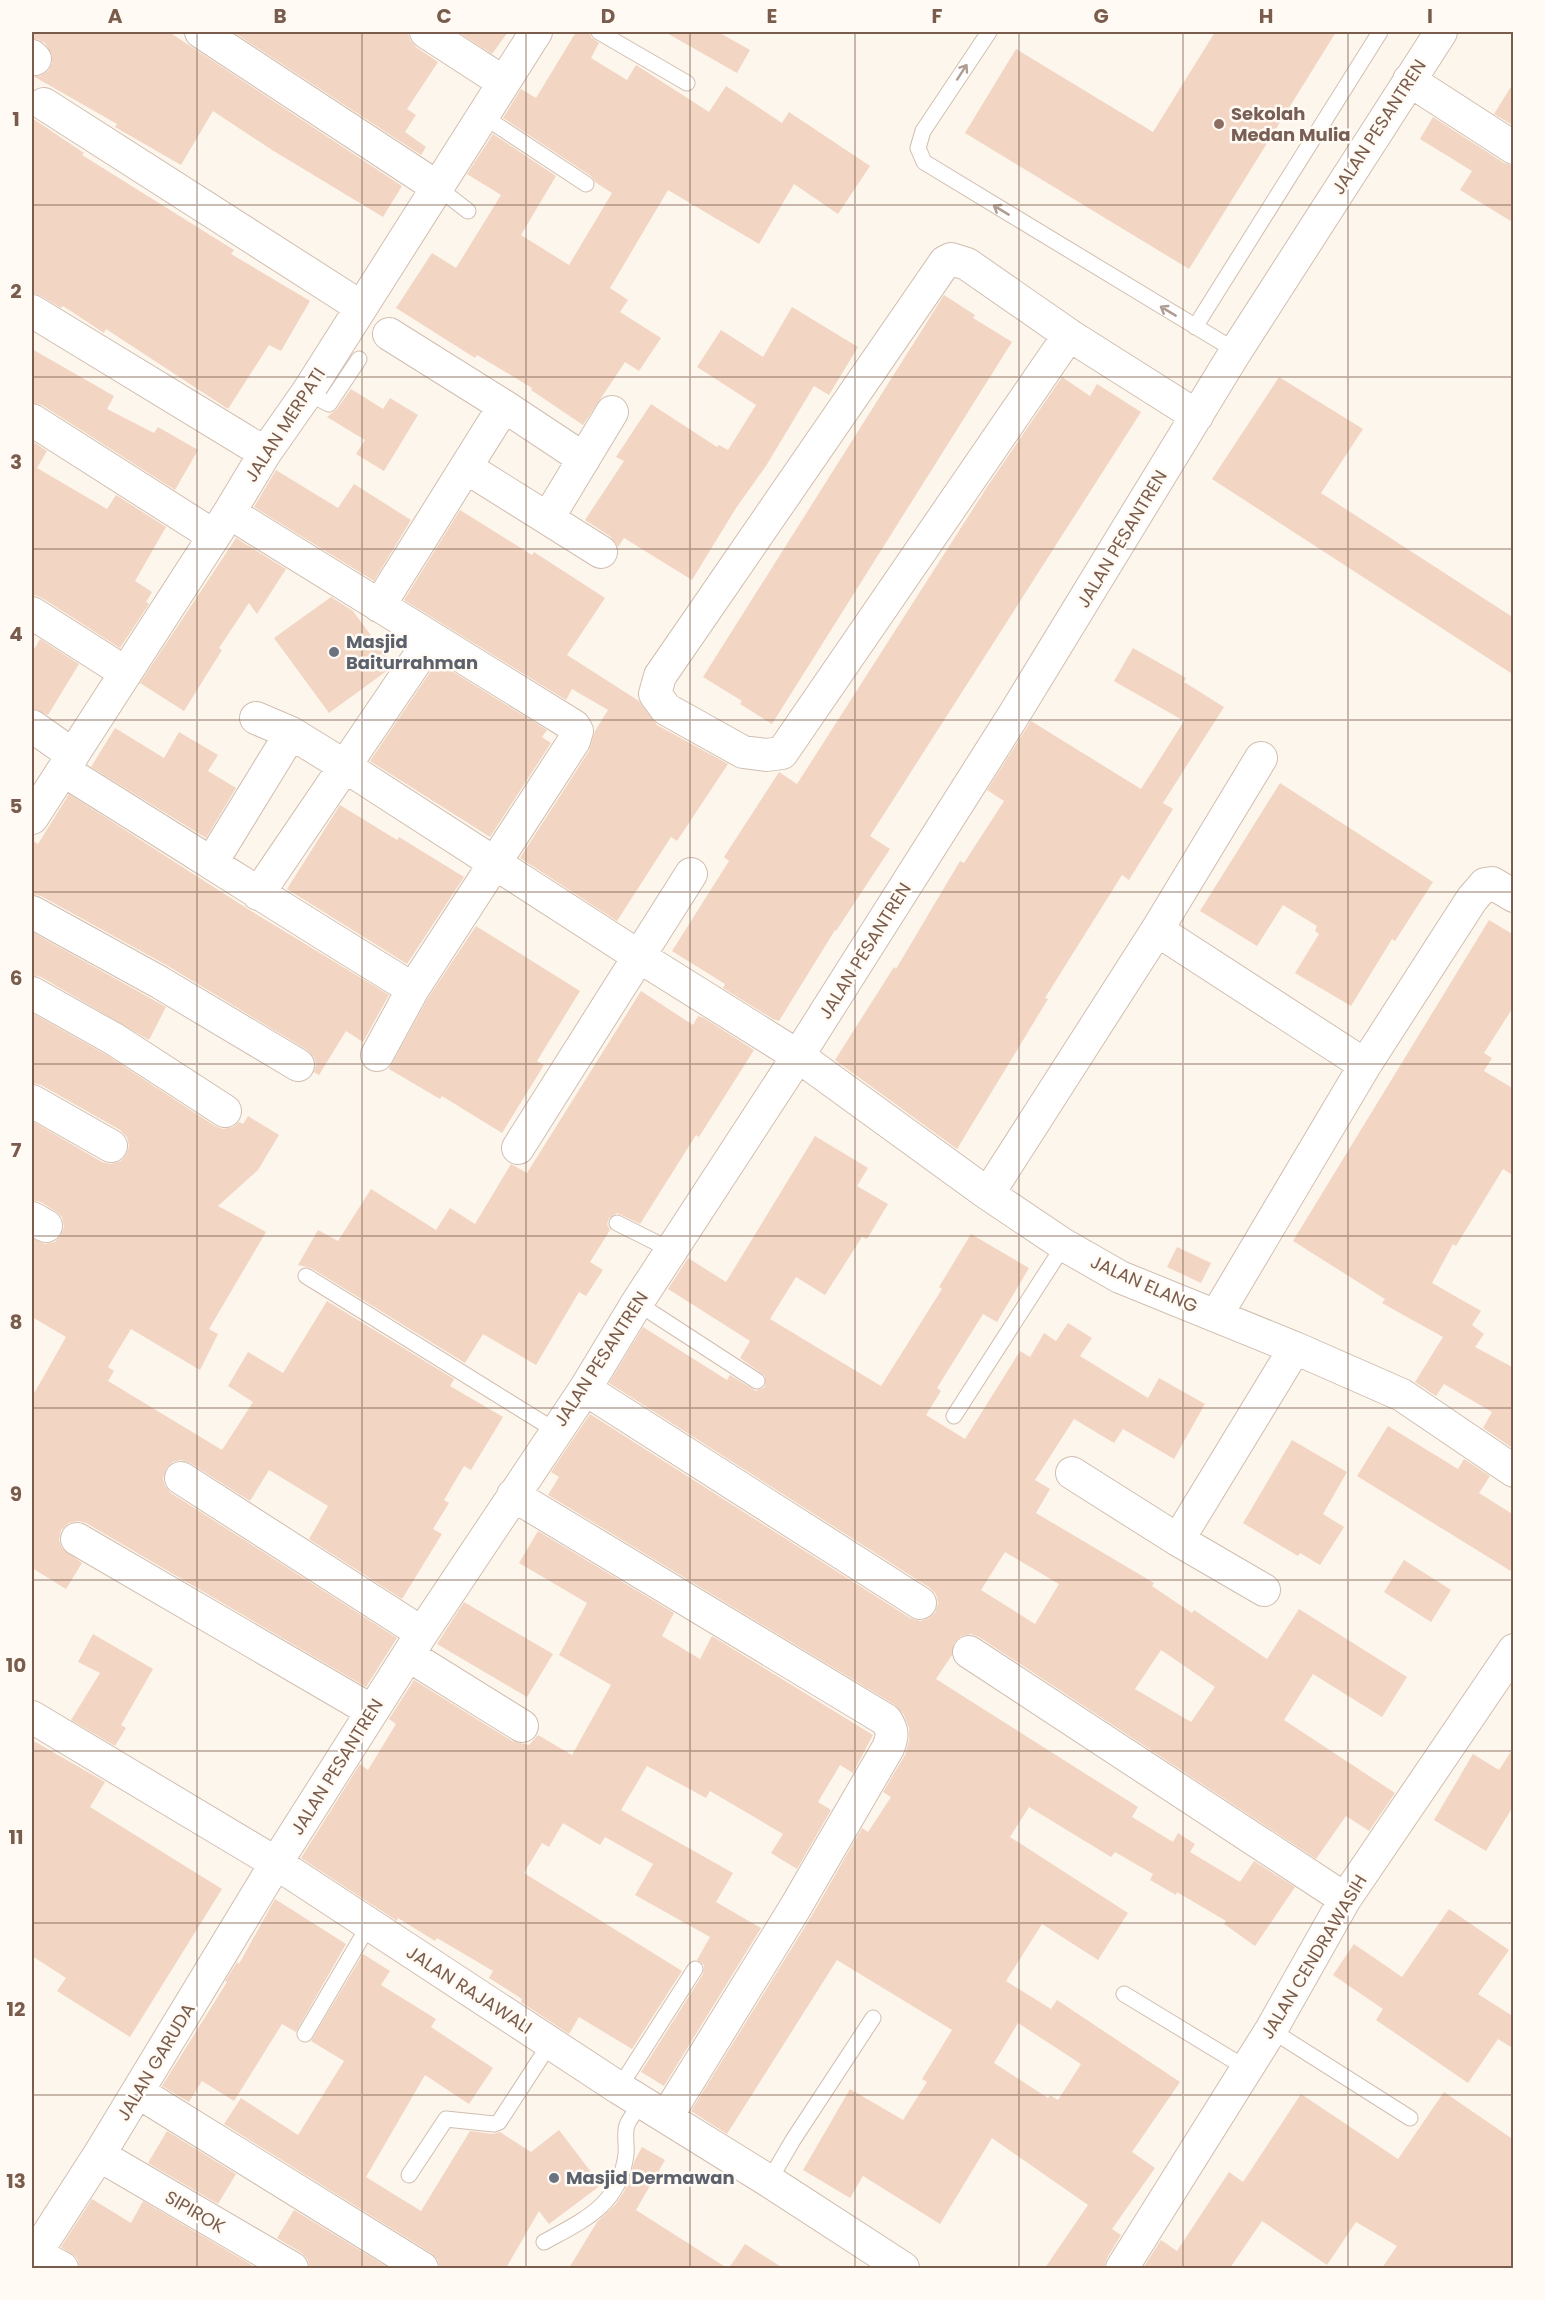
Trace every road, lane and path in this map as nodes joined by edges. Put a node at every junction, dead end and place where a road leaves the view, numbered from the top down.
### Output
1 (201, 32) edge
2 (426, 32) edge
3 (536, 32) edge
4 (599, 32) edge
5 (989, 32) edge
6 (1380, 32) edge
7 (1441, 32) edge
8 (1409, 80) junction
9 (503, 82) junction
10 (687, 83) dead end
11 (44, 104) dead end
12 (483, 116) junction
13 (1514, 148) edge
14 (586, 184) dead end
15 (437, 187) junction
16 (468, 211) dead end
17 (361, 307) junction
18 (32, 311) edge
19 (1195, 327) junction
20 (389, 334) dead end
21 (1070, 335) junction
22 (1236, 351) junction
23 (359, 359) dead end
24 (307, 393) junction
25 (504, 406) junction
26 (612, 412) dead end
27 (1197, 416) junction
28 (32, 420) edge
29 (265, 453) junction
30 (584, 459) junction
31 (467, 468) junction
32 (548, 518) junction
33 (226, 527) junction
34 (601, 552) dead end
35 (379, 606) junction
36 (32, 613) edge
37 (431, 639) junction
38 (126, 673) junction
39 (256, 718) dead end
40 (32, 726) edge
41 (291, 733) junction
42 (1261, 758) dead end
43 (343, 765) junction
44 (76, 767) junction
45 (32, 818) edge
46 (212, 862) junction
47 (493, 862) junction
48 (691, 874) dead end
49 (258, 894) junction
50 (1514, 896) edge
51 (32, 912) edge
52 (1157, 930) junction
53 (640, 957) junction
54 (413, 988) junction
55 (32, 993) edge
56 (377, 1055) dead end
57 (798, 1056) junction
58 (298, 1065) dead end
59 (1365, 1065) junction
60 (32, 1101) edge
61 (225, 1111) dead end
62 (111, 1146) dead end
63 (518, 1148) dead end
64 (988, 1194) junction
65 (617, 1223) dead end
66 (1064, 1245) junction
67 (671, 1250) junction
68 (306, 1276) dead end
69 (637, 1303) junction
70 (1216, 1316) junction
71 (1295, 1347) junction
72 (757, 1381) dead end
73 (585, 1389) junction
74 (954, 1416) dead end
75 (556, 1431) junction
76 (1514, 1471) edge
77 (1072, 1473) dead end
78 (181, 1478) dead end
79 (513, 1495) junction
80 (77, 1539) dead end
81 (1178, 1540) junction
82 (1264, 1590) dead end
83 (920, 1604) dead end
84 (415, 1644) junction
85 (1514, 1650) edge
86 (969, 1652) dead end
87 (372, 1711) junction
88 (32, 1718) edge
89 (522, 1726) dead end
90 (276, 1863) junction
91 (1345, 1899) junction
92 (369, 1925) junction
93 (695, 1969) dead end
94 (1124, 1994) dead end
95 (873, 2018) dead end
96 (1271, 2030) junction
97 (305, 2034) dead end
98 (551, 2042) junction
99 (1246, 2068) junction
100 (138, 2092) junction
101 (643, 2102) junction
102 (1410, 2118) dead end
103 (99, 2155) junction
104 (409, 2175) dead end
105 (769, 2181) junction
106 (544, 2242) dead end
107 (43, 2260) edge
108 (292, 2268) edge
109 (422, 2268) edge
110 (903, 2268) edge
111 (1122, 2268) edge

1 - 15 street
2 - 9 street
3 - 9 street, JALAN MERPATI
4 - 10 lane
19 -> 5 lane
6 - 19 lane
7 - 8 street, JALAN PESANTREN
8 - 13 street
8 - 22 street, JALAN PESANTREN
9 - 12 street, JALAN MERPATI
11 - 17 street
12 - 14 lane
12 - 15 street, JALAN MERPATI
15 - 16 lane
15 - 17 street, JALAN MERPATI
17 - 24 street, JALAN MERPATI
18 - 29 street
19 - 22 lane
20 - 25 street
21 - 21 street
21 - 27 street
22 - 27 street, JALAN PESANTREN
23 - 24 lane
24 - 29 street, JALAN MERPATI
25 - 30 street
25 - 31 street
26 - 30 street
27 - 57 street, JALAN PESANTREN
28 - 33 street
29 - 33 street, JALAN MERPATI
30 - 32 street
31 - 32 street
31 - 35 street
32 - 34 street
33 - 35 street
33 - 38 street, JALAN MERPATI
35 - 37 street
36 - 38 street
37 - 43 street
37 - 47 street
38 - 44 street, JALAN MERPATI
39 - 41 street, JALAN ELANG
40 - 44 street
41 - 43 street, JALAN ELANG
41 - 46 street
42 - 52 street
43 - 47 street, JALAN ELANG
43 - 49 street
44 - 45 street, JALAN MERPATI
44 - 46 street
46 - 49 street
47 - 53 street, JALAN ELANG
47 - 54 street
48 - 53 street
49 - 54 street
50 - 59 street
51 - 58 street
52 - 59 street
52 - 64 street
53 - 57 street, JALAN ELANG
53 - 63 street
54 - 56 street
55 - 61 street
57 - 64 street, JALAN ELANG
57 - 67 street, JALAN PESANTREN
59 - 70 street
60 - 62 street
64 - 66 street, JALAN ELANG
65 - 67 lane
66 - 70 street, JALAN ELANG
66 - 74 lane
67 - 69 street, JALAN PESANTREN
68 - 75 lane
69 - 72 lane
69 - 73 street, JALAN PESANTREN
70 - 71 street, JALAN ELANG
71 - 76 street, JALAN ELANG
71 - 81 street
73 - 75 street, JALAN PESANTREN
73 - 83 street
75 - 79 street, JALAN PESANTREN
77 - 81 street
78 - 84 street
79 - 84 street, JALAN PESANTREN
79 - 101 street
80 - 87 street
81 - 82 street
84 - 87 street, JALAN PESANTREN
84 - 89 street
85 - 91 street, JALAN CENDRAWASIH
86 - 91 street
87 - 90 street, JALAN PESANTREN
88 - 90 street, JALAN RAJAWALI
90 - 92 street, JALAN RAJAWALI
90 - 100 street, JALAN GARUDA
91 - 96 street, JALAN CENDRAWASIH
92 - 97 lane
92 - 98 street, JALAN RAJAWALI
93 - 101 lane
94 - 99 lane
95 - 105 lane
96 - 99 street, JALAN CENDRAWASIH
96 - 102 lane
98 - 101 street, JALAN RAJAWALI
98 - 104 lane
99 - 111 street, JALAN CENDRAWASIH
100 - 103 street, JALAN GARUDA
100 - 109 street
101 - 105 street, JALAN RAJAWALI
101 - 106 lane
103 - 107 street, JALAN GARUDA
103 - 108 street, SIPIROK
105 - 110 street, JALAN RAJAWALI

